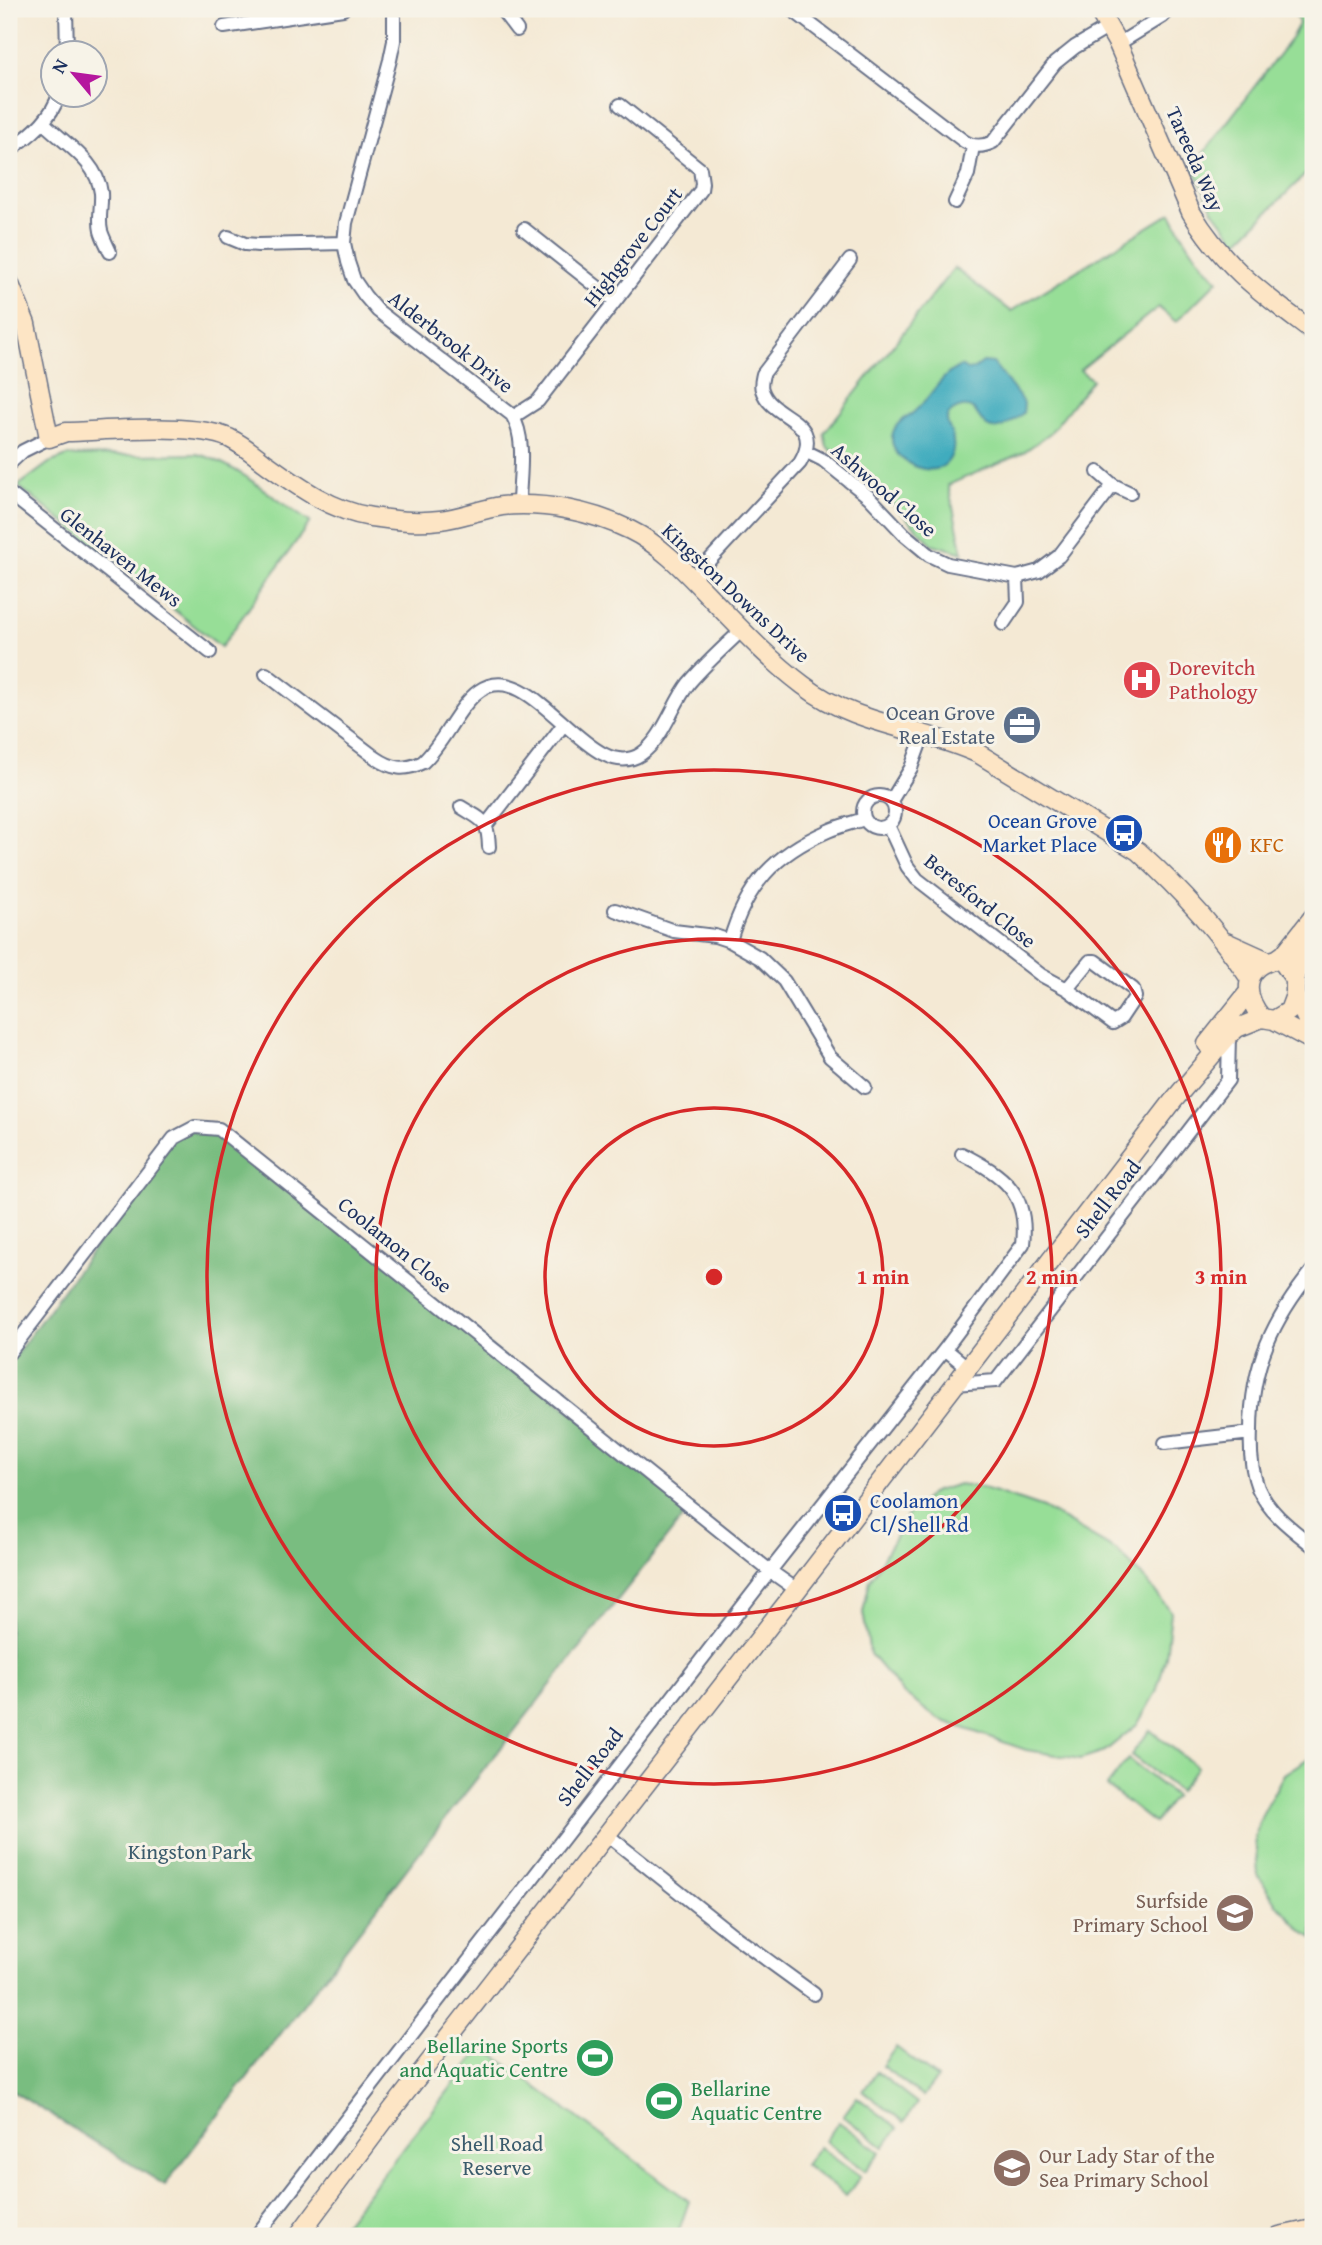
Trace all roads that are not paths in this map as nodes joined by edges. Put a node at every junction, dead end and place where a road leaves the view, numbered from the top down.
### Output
1 (66, 9) edge
2 (343, 9) edge
3 (394, 9) edge
4 (501, 9) edge
5 (791, 9) edge
6 (1098, 9) edge
7 (1170, 9) edge
8 (224, 27) dead end
9 (1109, 27) junction
10 (517, 30) dead end
11 (67, 38) edge
12 (1118, 44) junction
13 (620, 105) dead end
14 (51, 108) edge
15 (43, 122) junction
16 (974, 146) junction
17 (9, 150) edge
18 (955, 202) dead end
19 (524, 229) dead end
20 (228, 237) dead end
21 (344, 243) junction
22 (110, 252) dead end
23 (850, 260) dead end
24 (9, 282) edge
25 (615, 301) junction
26 (1313, 332) edge
27 (513, 417) junction
28 (49, 438) junction
29 (807, 452) junction
30 (9, 464) edge
31 (1098, 472) dead end
32 (1113, 485) junction
33 (9, 493) edge
34 (1130, 493) dead end
35 (519, 505) junction
36 (1017, 577) junction
37 (692, 579) junction
38 (1003, 624) dead end
39 (742, 630) junction
40 (210, 652) dead end
41 (266, 674) dead end
42 (564, 724) junction
43 (923, 735) junction
44 (891, 801) junction
45 (461, 807) dead end
46 (864, 818) junction
47 (486, 825) junction
48 (888, 825) junction
49 (489, 847) dead end
50 (615, 910) dead end
51 (1313, 917) edge
52 (1313, 938) edge
53 (1222, 940) junction
54 (730, 941) junction
55 (1272, 960) junction
56 (1249, 986) junction
57 (1295, 988) junction
58 (1067, 989) junction
59 (1268, 1019) junction
60 (1313, 1033) edge
61 (1229, 1035) junction
62 (1313, 1041) edge
63 (865, 1087) dead end
64 (1173, 1101) junction
65 (962, 1154) dead end
66 (1313, 1269) edge
67 (945, 1349) junction
68 (9, 1353) edge
69 (967, 1367) junction
70 (954, 1384) junction
71 (1251, 1433) junction
72 (1165, 1443) dead end
73 (1313, 1546) edge
74 (770, 1571) junction
75 (797, 1590) junction
76 (606, 1834) junction
77 (814, 1994) dead end
78 (1313, 2229) edge
79 (256, 2236) edge
80 (298, 2236) edge
81 (1279, 2236) edge

1 - 11 street
2 - 8 street
3 - 21 street, Alderbrook Drive
4 - 10 street
5 - 16 street
6 - 9 street, Tareeda Way
7 - 12 street
9 - 12 street, Tareeda Way
9 - 16 street
12 - 26 street, Tareeda Way
13 - 25 street, Highgrove Court
14 - 15 street
15 - 17 street
15 - 22 street
16 - 18 street
19 - 25 street
20 - 21 street
21 - 27 street, Alderbrook Drive
23 - 29 street
24 - 28 street
25 - 27 street, Highgrove Court
27 - 35 street, Alderbrook Drive
28 - 30 street, Kingston Downs Drive
28 - 35 street, Kingston Downs Drive
29 - 36 street, Ashwood Close
29 - 37 street
31 - 32 street
32 - 34 street
32 - 36 street
33 - 40 street, Glenhaven Mews
35 - 37 street, Kingston Downs Drive
36 - 38 street
37 - 39 street, Kingston Downs Drive
39 - 42 street
39 - 43 street, Kingston Downs Drive
41 - 42 street
42 - 47 street
43 - 44 street
43 - 53 street, Kingston Downs Drive
44 - 46 street
44 - 48 street
45 - 47 street
46 - 48 street
46 - 54 street
47 - 49 street
48 - 58 street, Beresford Close
50 - 54 street
51 - 55 street
52 - 57 street
53 - 55 street, Kingston Downs Drive
53 - 56 street, Kingston Downs Drive
54 - 63 street
55 - 56 street
55 - 57 street
56 - 59 street
56 - 64 street, Shell Road
57 - 59 street
57 - 60 street
58 - 58 street, Beresford Close
59 - 61 street, Shell Road
59 - 62 street
61 - 64 street, Shell Road
61 - 70 street, Shell Road
64 - 69 street, Shell Road
65 - 67 street, Shell Road
66 - 71 street
67 - 69 street
67 - 74 street, Shell Road
68 - 74 street, Coolamon Close
69 - 70 street, Shell Road
70 - 75 street, Shell Road
71 - 72 street
71 - 73 street
74 - 75 street, Coolamon Close
74 - 79 street, Shell Road
75 - 76 street, Shell Road
76 - 77 street
76 - 80 street, Shell Road
78 - 81 street

